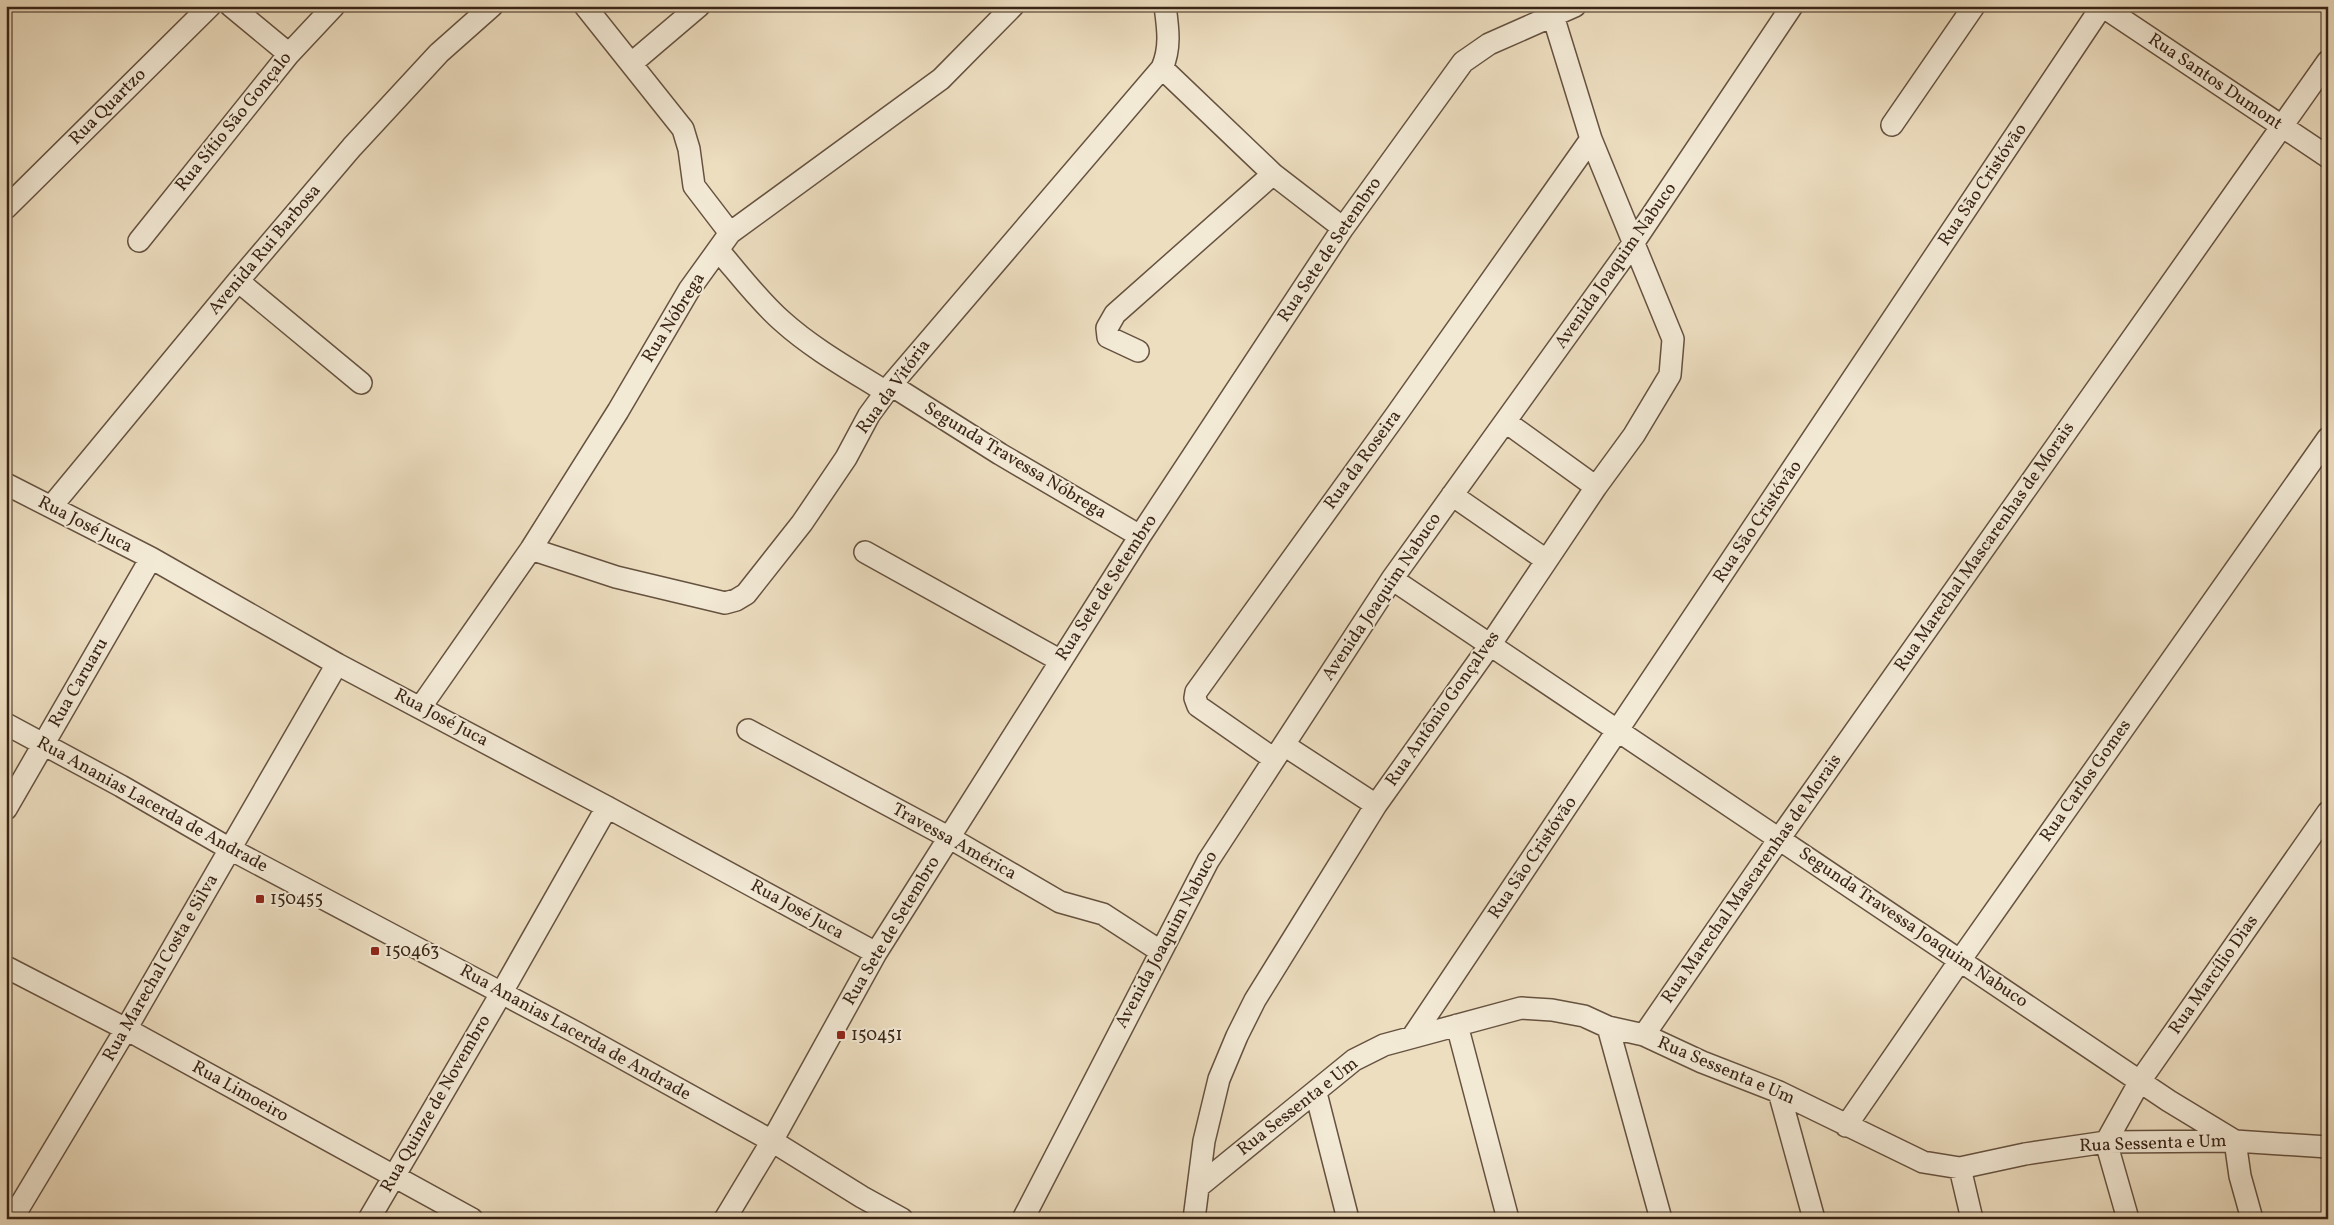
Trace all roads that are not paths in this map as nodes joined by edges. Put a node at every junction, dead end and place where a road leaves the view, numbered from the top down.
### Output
1 (210, 6) edge
2 (231, 6) edge
3 (334, 6) edge
4 (492, 6) edge
5 (585, 6) edge
6 (700, 6) edge
7 (1165, 6) edge
8 (1574, 6) edge
9 (1792, 6) edge
10 (1974, 6) edge
11 (2102, 6) edge
12 (1009, 8) edge
13 (1551, 10) edge
14 (288, 54) junction
15 (2328, 60) edge
16 (632, 63) junction
17 (1162, 68) junction
18 (1892, 125) dead end
19 (2281, 126) junction
20 (1591, 139) junction
21 (2328, 157) edge
22 (1273, 174) junction
23 (6, 208) edge
24 (1343, 228) junction
25 (139, 241) dead end
26 (724, 242) junction
27 (1632, 245) junction
28 (238, 281) junction
29 (1138, 351) dead end
30 (361, 383) dead end
31 (889, 389) junction
32 (1506, 422) junction
33 (2328, 438) edge
34 (6, 484) edge
35 (1596, 487) junction
36 (1452, 495) junction
37 (51, 507) junction
38 (1140, 536) junction
39 (531, 549) junction
40 (865, 552) dead end
41 (151, 558) junction
42 (1546, 560) junction
43 (1392, 579) junction
44 (1490, 645) junction
45 (1061, 661) junction
46 (337, 664) junction
47 (420, 708) junction
48 (6, 724) edge
49 (748, 730) dead end
50 (1618, 732) junction
51 (44, 744) junction
52 (1279, 752) junction
53 (1376, 805) junction
54 (607, 807) junction
55 (6, 808) edge
56 (2328, 812) edge
57 (950, 838) junction
58 (1779, 839) junction
59 (230, 849) junction
60 (1160, 951) junction
61 (876, 953) junction
62 (1961, 959) junction
63 (6, 967) edge
64 (502, 992) junction
65 (1456, 1025) junction
66 (1608, 1027) junction
67 (126, 1029) junction
68 (1413, 1036) junction
69 (1644, 1036) junction
70 (2140, 1081) junction
71 (1779, 1092) junction
72 (1316, 1093) junction
73 (1846, 1126) junction
74 (772, 1141) junction
75 (2235, 1141) junction
76 (2106, 1142) junction
77 (2328, 1147) edge
78 (1960, 1168) junction
79 (394, 1178) junction
80 (1198, 1187) junction
81 (12, 1219) edge
82 (369, 1219) edge
83 (472, 1219) edge
84 (725, 1219) edge
85 (902, 1219) edge
86 (1023, 1219) edge
87 (1194, 1219) edge
88 (1348, 1219) edge
89 (1508, 1219) edge
90 (1662, 1219) edge
91 (1814, 1219) edge
92 (1972, 1219) edge
93 (2128, 1219) edge
94 (2252, 1219) edge

1 - 23 street, Rua Quartzo
2 - 14 street
3 - 14 street, Rua Sítio São Gonçalo
4 - 28 street, Avenida Rui Barbosa
5 - 16 street, Segunda Travessa Nóbrega
6 - 16 street
7 - 17 street, Rua da Vitória
8 - 13 street, Rua Sete de Setembro
9 - 27 street, Avenida Joaquim Nabuco
10 - 18 street
11 - 19 street, Rua Santos Dumont
11 - 50 street, Rua São Cristóvão
12 - 26 street, Rua Nóbrega
13 - 20 street, Rua Antônio Gonçalves
13 - 24 street, Rua Sete de Setembro
14 - 25 street, Rua Sítio São Gonçalo
15 - 19 street, Rua Marechal Mascarenhas de Morais
16 - 26 street, Segunda Travessa Nóbrega
17 - 22 street
17 - 31 street, Rua da Vitória
19 - 21 street, Rua Santos Dumont
19 - 58 street, Rua Marechal Mascarenhas de Morais
20 - 27 street, Rua Antônio Gonçalves
20 - 52 street, Rua da Roseira
22 - 24 street
22 - 29 street
24 - 38 street, Rua Sete de Setembro
26 - 31 street, Segunda Travessa Nóbrega
26 - 39 street, Rua Nóbrega
27 - 32 street, Avenida Joaquim Nabuco
27 - 35 street, Rua Antônio Gonçalves
28 - 30 street
28 - 37 street, Avenida Rui Barbosa
31 - 38 street, Segunda Travessa Nóbrega
31 - 39 street, Rua da Vitória
32 - 35 street
32 - 36 street, Avenida Joaquim Nabuco
33 - 62 street, Rua Carlos Gomes
34 - 37 street, Rua José Juca
35 - 42 street, Rua Antônio Gonçalves
36 - 42 street
36 - 43 street, Avenida Joaquim Nabuco
37 - 41 street, Rua José Juca
38 - 45 street, Rua Sete de Setembro
39 - 47 street, Rua Nóbrega
40 - 45 street
41 - 46 street, Rua José Juca
41 - 51 street, Rua Caruaru
42 - 44 street, Rua Antônio Gonçalves
43 - 44 street, Segunda Travessa Joaquim Nabuco
43 - 52 street, Avenida Joaquim Nabuco
44 - 50 street, Segunda Travessa Joaquim Nabuco
44 - 53 street, Rua Antônio Gonçalves
45 - 57 street, Rua Sete de Setembro
46 - 47 street, Rua José Juca
46 - 59 street, Rua Marechal Costa e Silva
47 - 54 street, Rua José Juca
48 - 51 street, Rua Ananias Lacerda de Andrade
49 - 57 street, Travessa América
50 - 58 street, Segunda Travessa Joaquim Nabuco
50 - 68 street, Rua São Cristóvão
51 - 55 street, Rua Caruaru
51 - 59 street, Rua Ananias Lacerda de Andrade
52 - 53 street, Rua da Roseira
52 - 60 street, Avenida Joaquim Nabuco
53 - 80 street, Rua Antônio Gonçalves
54 - 61 street, Rua José Juca
54 - 64 street, Rua Quinze de Novembro
56 - 70 street, Rua Marcílio Dias
57 - 60 street, Travessa América
57 - 61 street, Rua Sete de Setembro
58 - 62 street, Segunda Travessa Joaquim Nabuco
58 - 69 street, Rua Marechal Mascarenhas de Morais
59 - 64 street, Rua Ananias Lacerda de Andrade
59 - 67 street, Rua Marechal Costa e Silva
60 - 86 street, Avenida Joaquim Nabuco
61 - 74 street, Rua Sete de Setembro
62 - 70 street, Segunda Travessa Joaquim Nabuco
62 - 73 street, Rua Carlos Gomes
63 - 67 street, Rua Limoeiro
64 - 74 street, Rua Ananias Lacerda de Andrade
64 - 79 street, Rua Quinze de Novembro
65 - 66 street, Rua Sessenta e Um
65 - 68 street, Rua Sessenta e Um
65 - 89 street
66 - 69 street, Rua Sessenta e Um
66 - 90 street
67 - 79 street, Rua Limoeiro
67 - 81 street, Rua Marechal Costa e Silva
68 - 72 street, Rua Sessenta e Um
69 - 71 street, Rua Sessenta e Um
70 - 75 street, Segunda Travessa Joaquim Nabuco
70 - 76 street, Rua Marcílio Dias
71 - 73 street, Rua Sessenta e Um
71 - 91 street
72 - 80 street, Rua Sessenta e Um
72 - 88 street
73 - 78 street, Rua Sessenta e Um
74 - 84 street, Rua Sete de Setembro
74 - 85 street, Rua Ananias Lacerda de Andrade
75 - 76 street, Rua Sessenta e Um
75 - 77 street, Rua Sessenta e Um
75 - 94 street
76 - 78 street, Rua Sessenta e Um
76 - 93 street
78 - 92 street
79 - 82 street, Rua Quinze de Novembro
79 - 83 street, Rua Limoeiro
80 - 87 street

